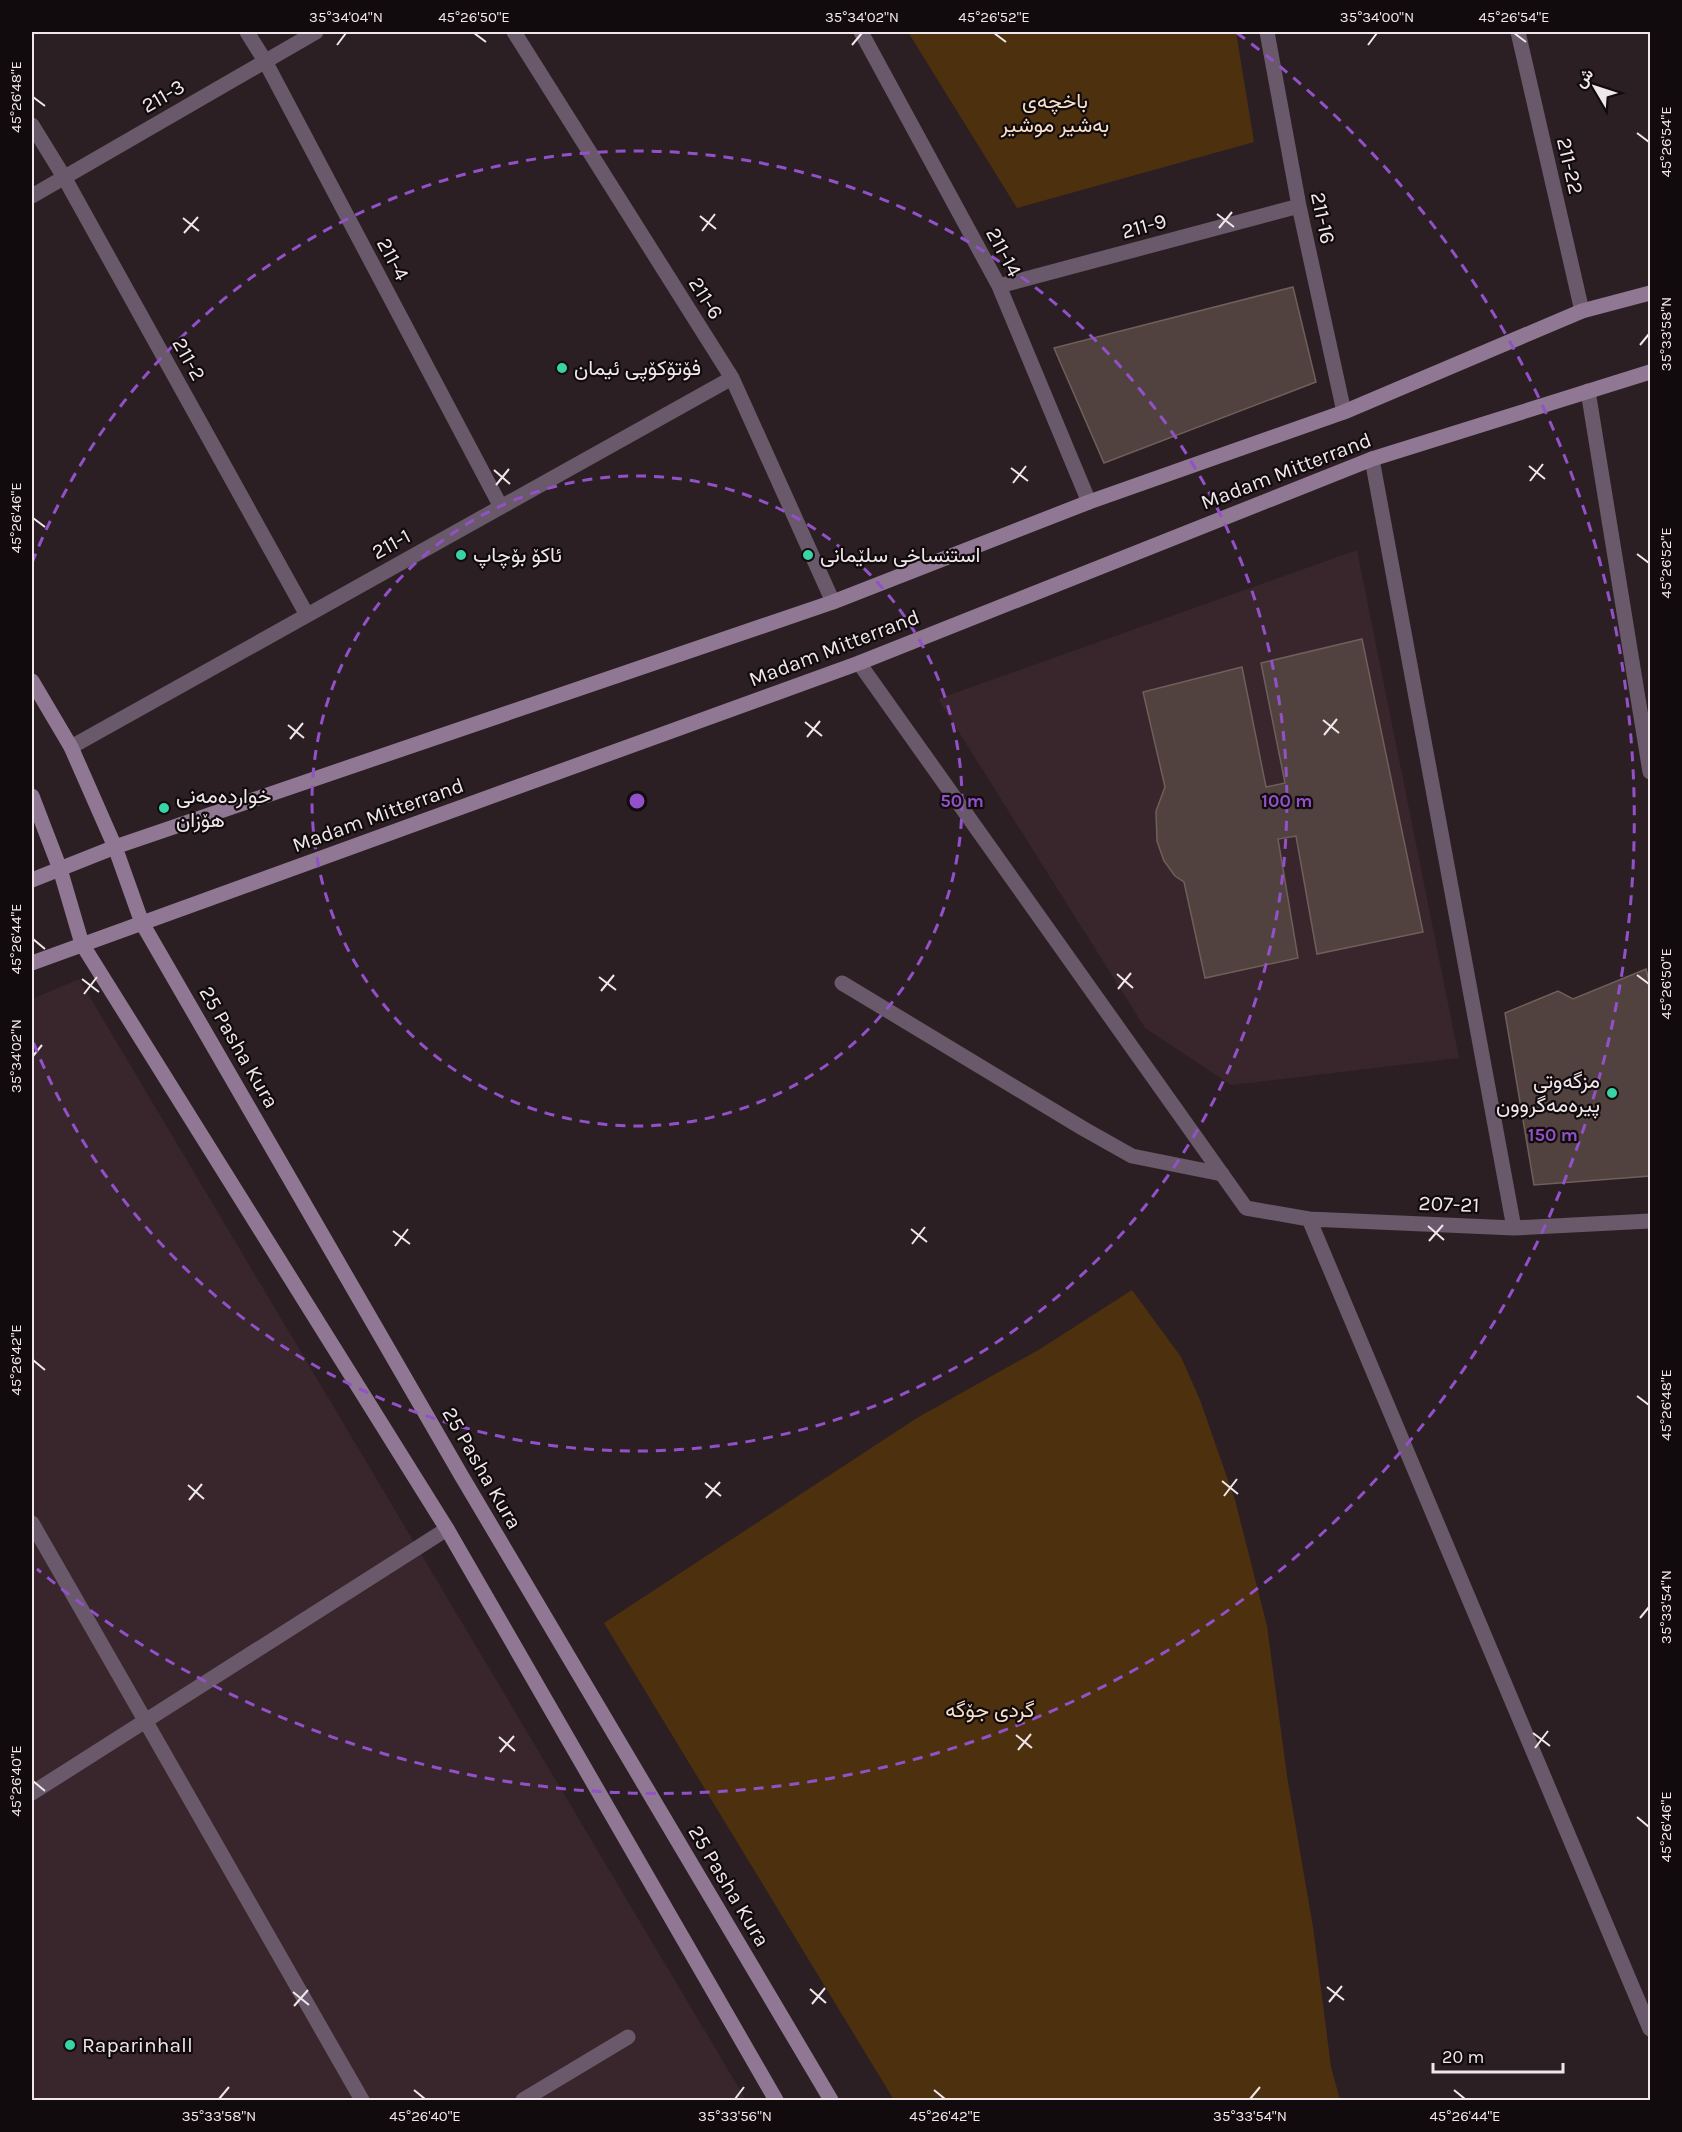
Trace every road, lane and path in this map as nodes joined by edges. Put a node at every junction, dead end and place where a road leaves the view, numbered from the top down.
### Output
1 (247, 32) edge
2 (316, 32) edge
3 (514, 32) edge
4 (861, 32) edge
5 (1267, 32) edge
6 (1518, 32) edge
7 (265, 61) junction
8 (32, 125) edge
9 (64, 177) junction
10 (32, 196) edge
11 (1299, 206) junction
12 (999, 286) junction
13 (1650, 293) edge
14 (1581, 311) junction
15 (1650, 372) edge
16 (732, 378) junction
17 (1588, 391) junction
18 (1344, 412) junction
19 (1372, 459) junction
20 (1089, 502) junction
21 (501, 507) junction
22 (833, 602) junction
23 (307, 615) junction
24 (859, 663) junction
25 (32, 681) edge
26 (71, 747) junction
27 (1650, 772) edge
28 (32, 796) edge
29 (116, 847) junction
30 (60, 869) junction
31 (32, 880) edge
32 (142, 923) junction
33 (82, 944) junction
34 (32, 963) edge
35 (842, 983) dead end
36 (1222, 1174) junction
37 (1309, 1219) junction
38 (1650, 1221) edge
39 (1514, 1228) junction
40 (32, 1523) edge
41 (447, 1529) junction
42 (146, 1722) junction
43 (32, 1793) edge
44 (1648, 2020) edge
45 (628, 2037) dead end
46 (362, 2100) edge
47 (523, 2100) edge
48 (776, 2100) edge
49 (831, 2100) edge

1 - 7 street, 211-4
2 - 7 street, 211-3
3 - 16 street, 211-6
4 - 12 street, 211-14
5 - 11 street, 211-16
6 - 14 street, 211-22
7 - 9 street, 211-3
7 - 21 street, 211-4
8 - 9 street, 211-2
9 - 10 street, 211-3
9 - 23 street, 211-2
11 - 12 street, 211-9
11 - 18 street, 211-16
12 - 20 street, 211-14
13 - 14 main road, Madam Mitterrand
14 - 18 main road, Madam Mitterrand
15 - 17 main road, Madam Mitterrand
16 - 21 street, 211-1
16 - 22 street, 211-6
17 - 19 main road, Madam Mitterrand
17 - 27 street
18 - 20 main road, Madam Mitterrand
19 - 24 main road, Madam Mitterrand
19 - 39 street
20 - 22 main road, Madam Mitterrand
21 - 23 street, 211-1
22 - 29 main road, Madam Mitterrand
23 - 26 street, 211-1
24 - 32 main road, Madam Mitterrand
24 - 36 street
25 - 26 main road, 25 Pasha Kura
26 - 29 main road, 25 Pasha Kura
28 - 30 main road
29 - 30 main road, Madam Mitterrand
29 - 32 main road, 25 Pasha Kura
30 - 31 main road, Madam Mitterrand
30 - 33 main road
32 - 33 main road, Madam Mitterrand
32 - 49 main road, 25 Pasha Kura
33 - 34 main road, Madam Mitterrand
33 - 41 main road
35 - 36 street
36 - 37 street, 207-21
37 - 39 street, 207-21
37 - 44 street
38 - 39 street, 207-21
40 - 42 street
41 - 42 street
41 - 48 main road
42 - 43 street
42 - 46 street
45 - 47 street

